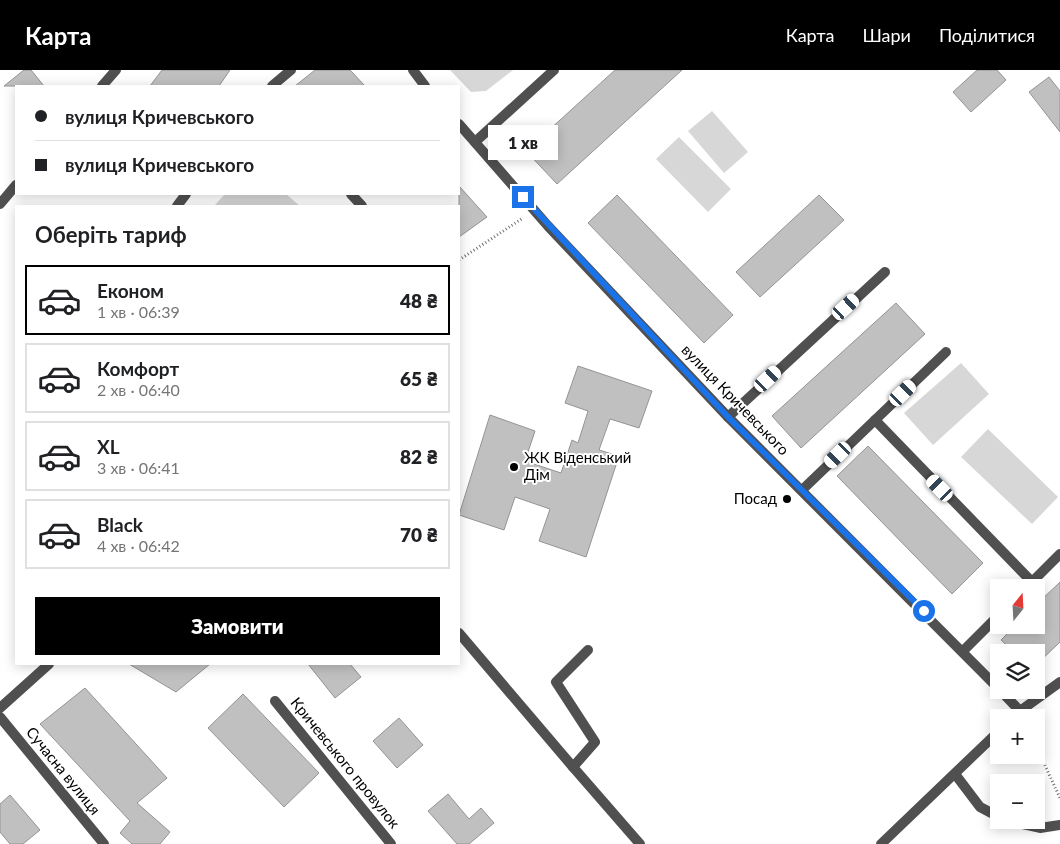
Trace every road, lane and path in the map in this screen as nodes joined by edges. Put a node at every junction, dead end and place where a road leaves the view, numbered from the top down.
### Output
1 (116, 70) edge
2 (291, 70) edge
3 (413, 70) edge
4 (554, 70) edge
5 (103, 85) edge
6 (273, 85) edge
7 (424, 85) edge
8 (460, 125) edge
9 (475, 142) junction
10 (15, 186) edge
11 (352, 195) edge
12 (0, 204) edge
13 (361, 205) edge
14 (535, 211) junction
15 (460, 259) edge
16 (885, 272) dead end
17 (946, 352) dead end
18 (728, 417) junction
19 (875, 420) junction
20 (802, 490) junction
21 (1060, 554) edge
22 (1023, 579) edge
23 (1035, 579) edge
24 (990, 624) edge
25 (460, 634) edge
26 (588, 650) dead end
27 (962, 651) junction
28 (48, 665) edge
29 (990, 680) edge
30 (1060, 682) edge
31 (275, 702) dead end
32 (0, 708) edge
33 (1023, 709) edge
34 (0, 717) edge
35 (990, 740) edge
36 (1044, 764) edge
37 (572, 767) junction
38 (955, 774) junction
39 (1060, 798) edge
40 (990, 812) edge
41 (1060, 825) edge
42 (1045, 827) edge
43 (104, 844) edge
44 (391, 844) edge
45 (640, 844) edge
46 (881, 844) edge

1 - 5 street
2 - 6 street
3 - 7 street
4 - 9 street
8 - 9 street, вулиця Кричевського
9 - 14 street, вулиця Кричевського
10 - 12 street
11 - 13 street
14 - 15 path
14 - 18 street, вулиця Кричевського
16 - 18 street
17 - 19 street
18 - 20 street, вулиця Кричевського
19 - 20 street
19 - 22 street
20 - 27 street, вулиця Кричевського
21 - 23 street
24 - 27 street
25 - 37 street
26 - 37 street
27 - 29 street, вулиця Кричевського
28 - 32 street
30 - 33 street, вулиця Кричевського
31 - 44 street, Кричевського провулок
34 - 43 street, Сучасна вулиця
35 - 38 street
36 - 39 path
37 - 45 street
38 - 40 street
38 - 46 street
41 - 42 street

